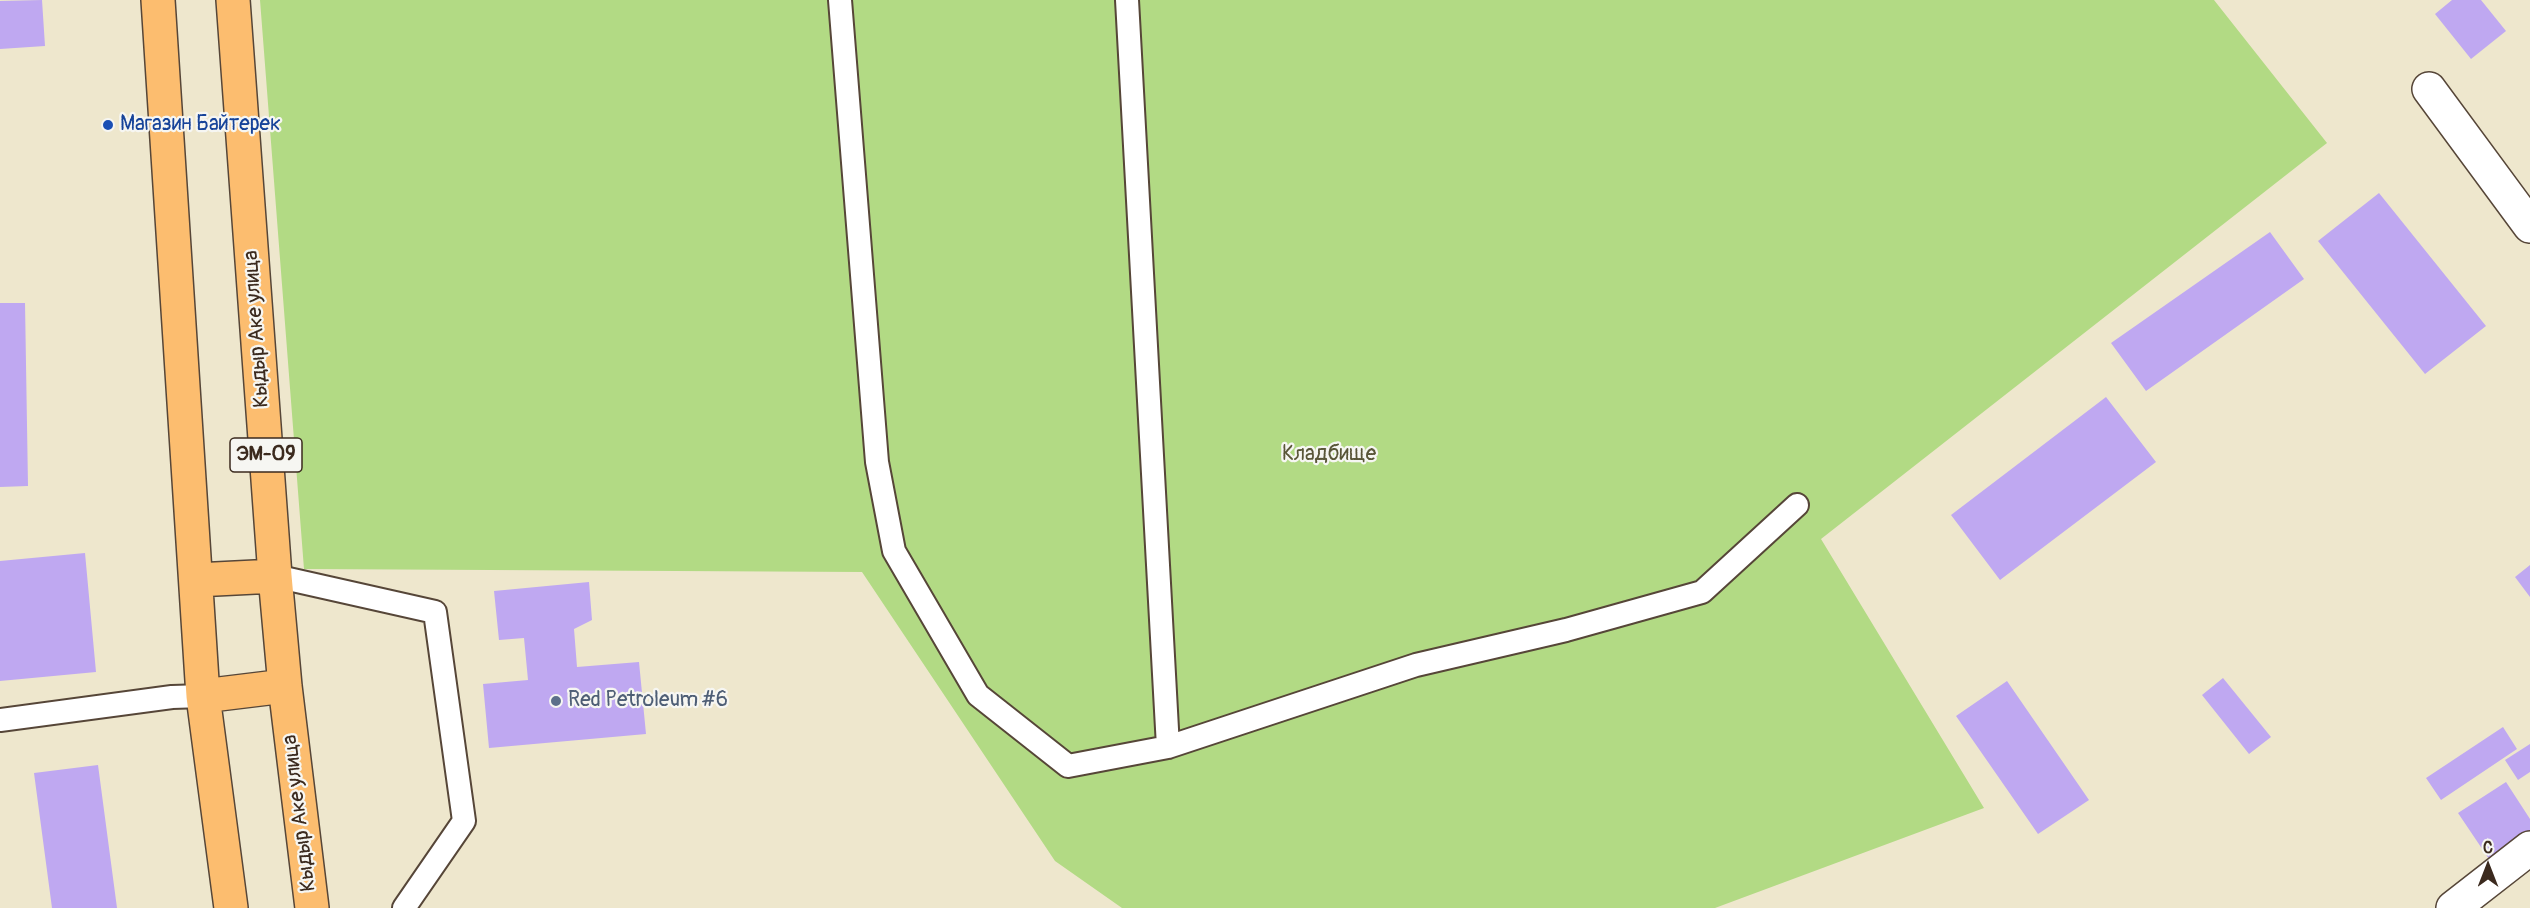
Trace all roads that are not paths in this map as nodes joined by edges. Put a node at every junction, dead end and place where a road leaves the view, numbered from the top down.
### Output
1 (158, 0) edge
2 (233, 0) edge
3 (840, 0) edge
4 (1127, 0) edge
5 (2428, 89) dead end
6 (2530, 226) edge
7 (1797, 505) dead end
8 (275, 576) junction
9 (196, 580) junction
10 (285, 686) junction
11 (203, 696) junction
12 (0, 720) edge
13 (1168, 747) junction
14 (2530, 848) edge
15 (231, 908) edge
16 (312, 908) edge
17 (404, 908) edge
18 (2453, 908) edge

1 - 9 highway
2 - 8 highway, Кыдыр Аке улица / ЭМ-09
3 - 13 lane
4 - 13 lane
5 - 6 street
7 - 13 lane
8 - 9 highway
8 - 10 highway, Кыдыр Аке улица / ЭМ-09
8 - 17 lane
9 - 11 highway
10 - 11 highway
10 - 16 highway, Кыдыр Аке улица / ЭМ-09
11 - 12 lane
11 - 15 highway
14 - 18 street

